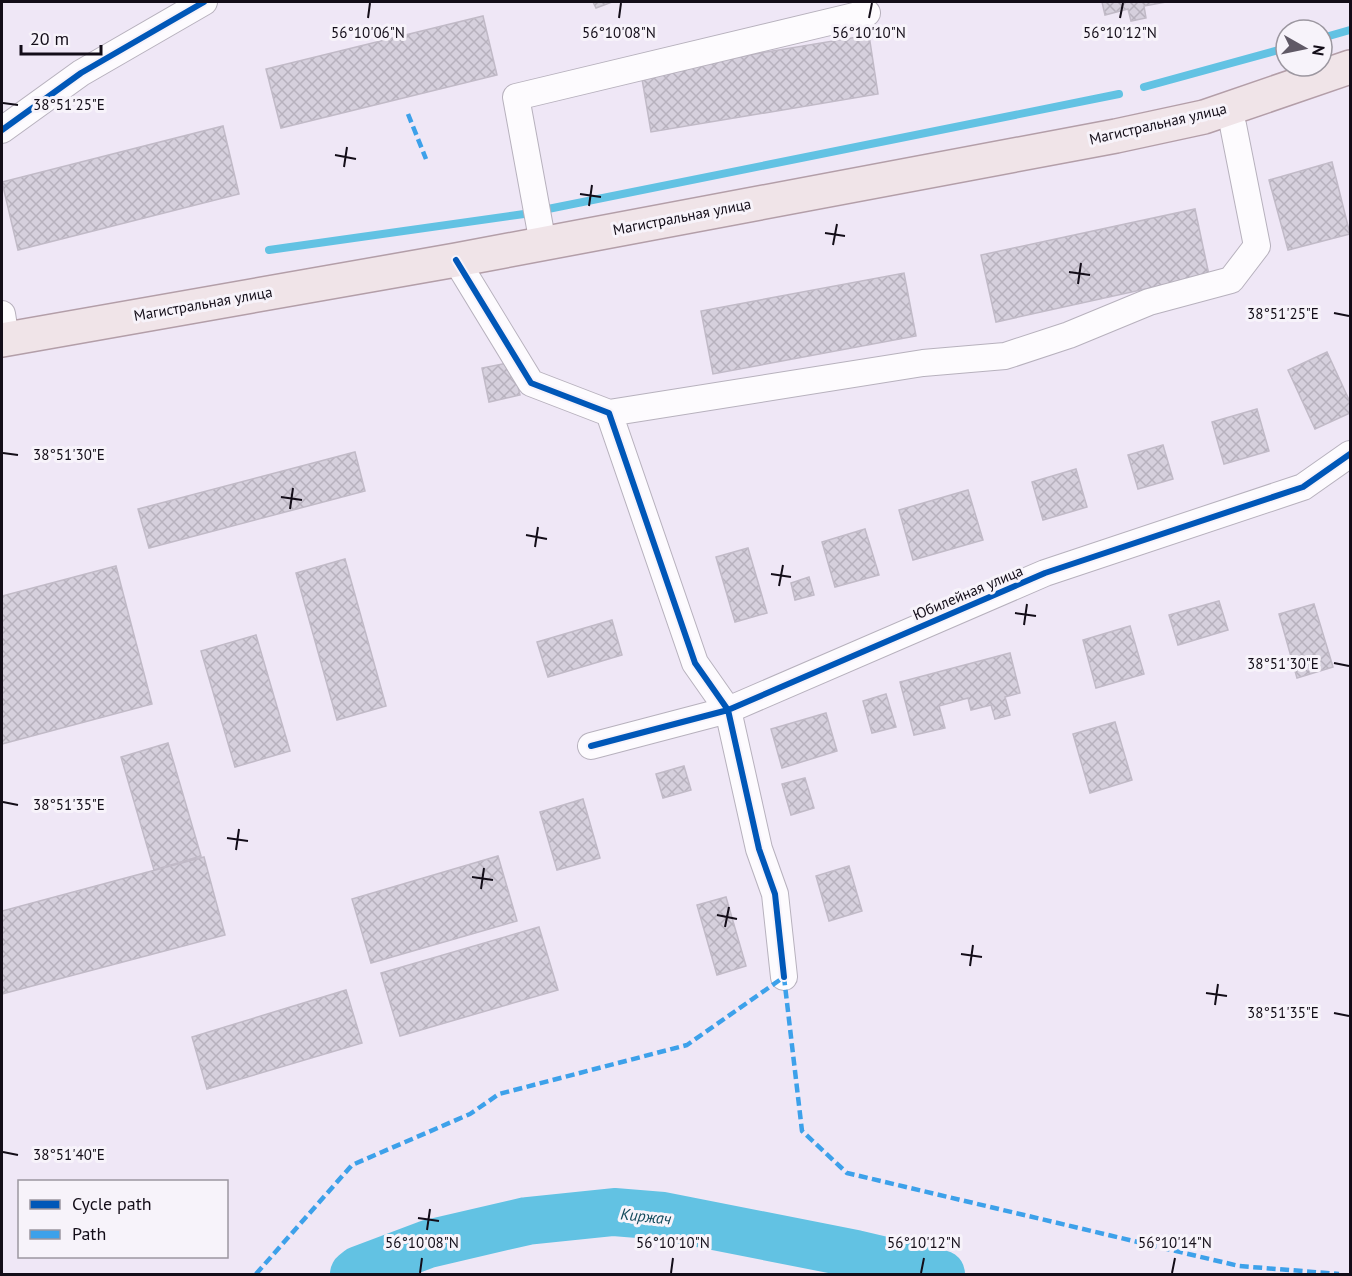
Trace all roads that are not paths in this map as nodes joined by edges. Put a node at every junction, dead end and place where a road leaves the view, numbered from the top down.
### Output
1 (204, 2) edge
2 (867, 14) dead end
3 (1350, 67) edge
4 (1233, 124) dead end
5 (2, 130) edge
6 (543, 243) junction
7 (456, 260) junction
8 (3, 331) edge
9 (609, 413) junction
10 (1350, 454) edge
11 (728, 710) junction
12 (591, 746) dead end
13 (784, 977) dead end

1 - 5 street
2 - 6 street
3 - 6 main road, Магистральная улица
4 - 9 street
6 - 7 main road, Магистральная улица
7 - 8 main road, Магистральная улица
7 - 9 street
9 - 11 street
10 - 11 street, Юбилейная улица
11 - 12 street, Юбилейная улица
11 - 13 street

